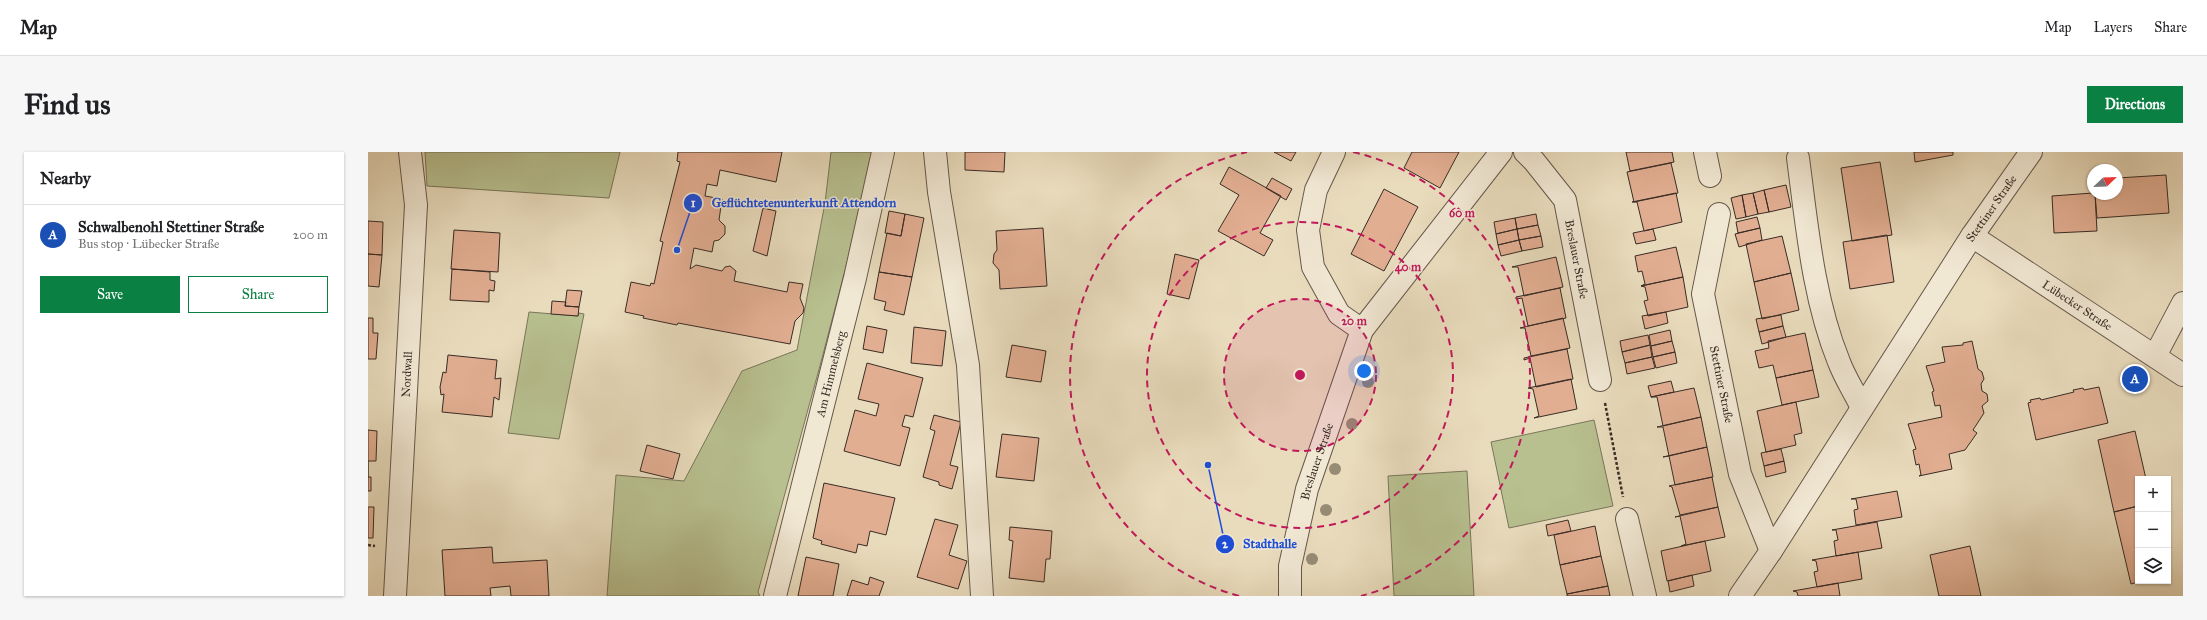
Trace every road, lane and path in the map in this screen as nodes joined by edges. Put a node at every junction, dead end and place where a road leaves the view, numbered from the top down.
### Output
1 (410, 152) edge
2 (883, 152) edge
3 (935, 152) edge
4 (1334, 152) edge
5 (1501, 152) edge
6 (1525, 152) edge
7 (1705, 152) edge
8 (2031, 152) edge
9 (1798, 158) dead end
10 (1710, 176) dead end
11 (1719, 214) dead end
12 (1972, 236) junction
13 (2183, 303) edge
14 (1362, 330) junction
15 (2155, 356) junction
16 (2183, 375) edge
17 (1600, 380) joint
18 (1862, 408) junction
19 (1627, 519) joint
20 (1771, 551) junction
21 (395, 596) edge
22 (775, 596) edge
23 (982, 596) edge
24 (1290, 596) edge
25 (1645, 596) edge
26 (1740, 596) edge

1 - 21 street, Nordwall
2 - 22 street, Am Himmelsberg
3 - 23 street
4 - 14 street
5 - 14 street, Breslauer Straße
6 - 17 street, Breslauer Straße
7 - 10 street
8 - 12 street, Stettiner Straße
9 - 18 street
11 - 20 street, Stettiner Straße
12 - 15 street, Lübecker Straße
12 - 18 street, Stettiner Straße
13 - 15 street
14 - 24 street, Breslauer Straße
15 - 16 street, Lübecker Straße
17 - 19 path
18 - 20 street, Stettiner Straße
19 - 25 street
20 - 26 street, Stettiner Straße

